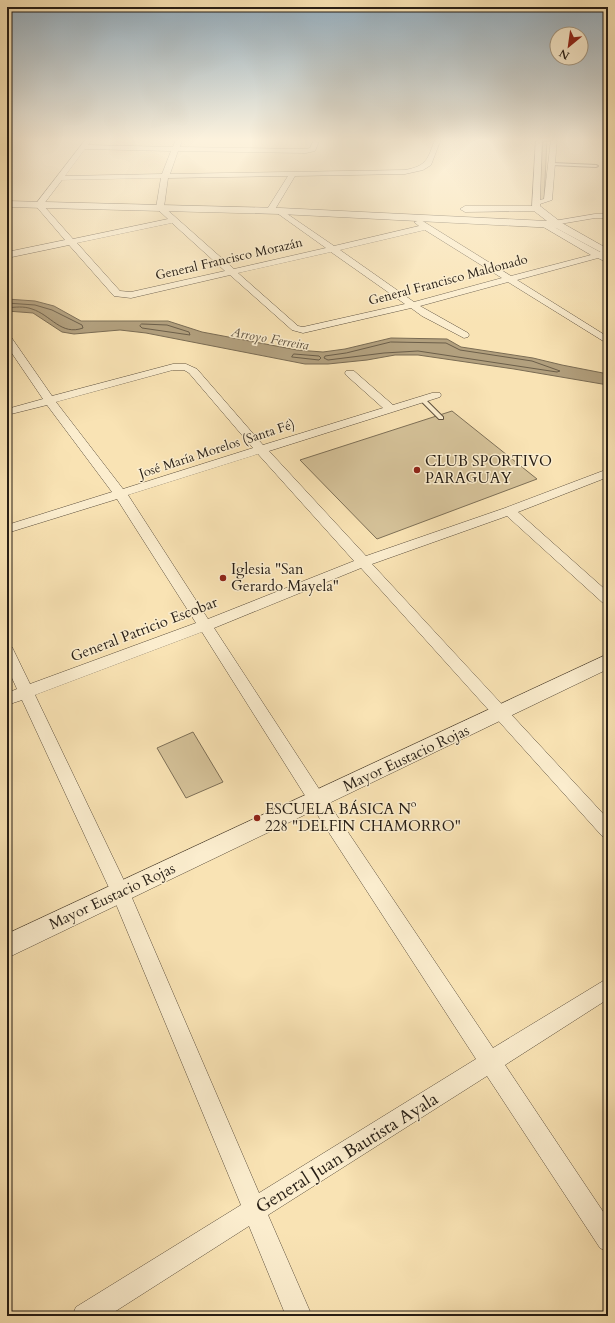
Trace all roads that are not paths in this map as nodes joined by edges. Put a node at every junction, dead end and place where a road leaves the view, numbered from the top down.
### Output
1 (42, 201) edge
2 (161, 201) edge
3 (280, 201) edge
4 (536, 201) edge
5 (546, 201) edge
6 (7, 204) edge
7 (39, 205) junction
8 (536, 205) junction
9 (160, 208) junction
10 (275, 211) junction
11 (311, 213) junction
12 (608, 216) edge
13 (410, 218) junction
14 (175, 220) junction
15 (552, 224) junction
16 (427, 227) junction
17 (72, 242) junction
18 (333, 248) junction
19 (7, 255) edge
20 (605, 255) edge
21 (233, 272) junction
22 (509, 279) junction
23 (413, 306) junction
24 (464, 335) dead end
25 (7, 339) edge
26 (608, 341) edge
27 (350, 373) dead end
28 (436, 395) dead end
29 (422, 399) junction
30 (50, 400) junction
31 (391, 409) junction
32 (7, 412) edge
33 (441, 418) dead end
34 (261, 450) junction
35 (608, 472) edge
36 (121, 495) junction
37 (509, 511) junction
38 (7, 529) edge
39 (363, 562) junction
40 (608, 600) edge
41 (206, 625) junction
42 (7, 652) edge
43 (608, 661) edge
44 (27, 692) junction
45 (7, 698) edge
46 (502, 713) junction
47 (317, 800) junction
48 (608, 831) edge
49 (120, 891) junction
50 (7, 946) edge
51 (608, 988) edge
52 (492, 1062) junction
53 (255, 1210) junction
54 (608, 1240) edge
55 (85, 1316) edge
56 (299, 1316) edge

1 - 7 street
2 - 9 street
3 - 10 street
4 - 8 street
5 - 8 street
6 - 7 street
7 - 9 street
7 - 17 street
8 - 11 street
8 - 15 street
9 - 10 street
9 - 14 street
10 - 11 street
10 - 18 street
11 - 13 street
12 - 15 street
13 - 15 street
13 - 16 street
14 - 17 street
14 - 21 street
15 - 20 street
16 - 18 street, General Francisco Morazán
16 - 22 street
17 - 19 street
17 - 21 street, General Francisco Morazán
18 - 21 street, General Francisco Morazán
18 - 23 street
20 - 22 street, General Francisco Maldonado
21 - 23 street, General Francisco Maldonado
22 - 23 street, General Francisco Maldonado
22 - 26 street
23 - 24 street
25 - 30 street
27 - 31 street
28 - 29 street, José María Morelos (Santa Fé)
29 - 31 street, José María Morelos (Santa Fé)
29 - 33 lane
30 - 32 street
30 - 34 street
30 - 36 street
31 - 34 street, José María Morelos (Santa Fé)
34 - 36 street, José María Morelos (Santa Fé)
34 - 39 street
35 - 37 street, General Patricio Escobar
36 - 38 street, José María Morelos (Santa Fé)
36 - 41 street
37 - 39 street, General Patricio Escobar
37 - 40 street
39 - 41 street, General Patricio Escobar
39 - 46 street
41 - 44 street, General Patricio Escobar
41 - 47 street
42 - 44 street
43 - 46 street, Mayor Eustacio Rojas
44 - 45 street, General Patricio Escobar
44 - 49 street
46 - 47 street, Mayor Eustacio Rojas
46 - 48 street
47 - 49 street, Mayor Eustacio Rojas
47 - 52 street
49 - 50 street, Mayor Eustacio Rojas
49 - 53 street
51 - 52 street, General Juan Bautista Ayala
52 - 53 street, General Juan Bautista Ayala
52 - 54 street
53 - 55 street, General Juan Bautista Ayala
53 - 56 street

